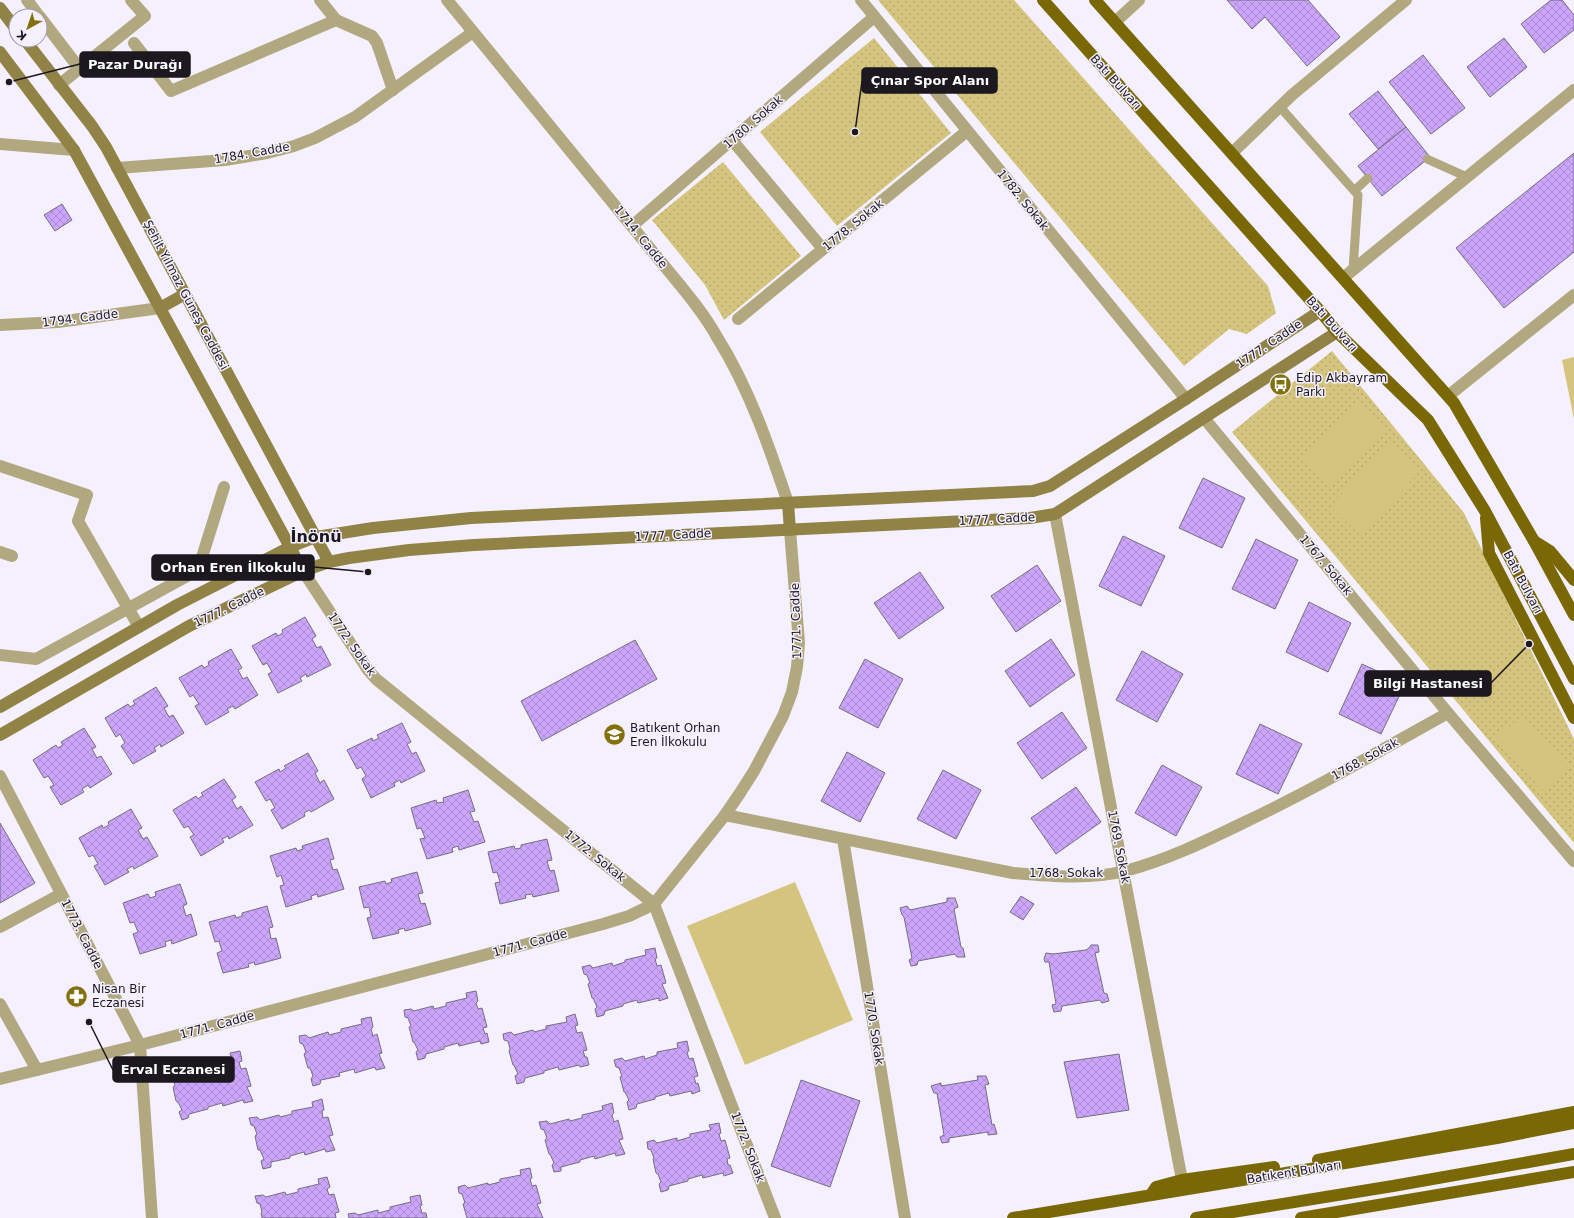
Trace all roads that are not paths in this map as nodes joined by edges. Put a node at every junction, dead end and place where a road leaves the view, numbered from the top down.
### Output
1 (26, 0) edge
2 (131, 0) edge
3 (320, 0) edge
4 (446, 0) edge
5 (860, 0) edge
6 (1043, 0) edge
7 (1095, 0) edge
8 (1139, 0) edge
9 (1406, 0) edge
10 (0, 8) edge
11 (32, 8) edge
12 (874, 17) junction
13 (8, 18) edge
14 (336, 20) junction
15 (1114, 22) junction
16 (48, 28) edge
17 (473, 32) junction
18 (134, 43) dead end
19 (31, 48) edge
20 (0, 52) edge
21 (79, 68) junction
22 (59, 85) junction
23 (393, 90) junction
24 (1574, 90) edge
25 (1280, 107) junction
26 (967, 131) junction
27 (732, 140) junction
28 (0, 144) edge
29 (74, 150) junction
30 (1232, 153) junction
31 (1428, 159) dead end
32 (117, 168) junction
33 (1368, 178) dead end
34 (1467, 178) junction
35 (1355, 190) junction
36 (632, 226) junction
37 (823, 249) junction
38 (1353, 270) junction
39 (1343, 278) junction
40 (185, 294) junction
41 (1574, 295) edge
42 (160, 308) junction
43 (1320, 310) junction
44 (738, 319) dead end
45 (0, 325) edge
46 (1337, 332) junction
47 (1448, 396) junction
48 (1186, 400) junction
49 (1204, 418) junction
50 (0, 466) edge
51 (224, 487) dead end
52 (788, 503) junction
53 (1485, 511) junction
54 (1055, 514) junction
55 (790, 530) junction
56 (316, 537) junction
57 (1534, 541) junction
58 (290, 547) junction
59 (0, 552) edge
60 (12, 556) dead end
61 (329, 562) junction
62 (303, 571) junction
63 (1574, 580) edge
64 (128, 608) junction
65 (1574, 615) edge
66 (139, 627) junction
67 (0, 655) edge
68 (1574, 679) edge
69 (0, 707) edge
70 (1448, 713) junction
71 (1574, 718) edge
72 (0, 735) edge
73 (0, 776) edge
74 (725, 816) junction
75 (843, 839) junction
76 (1574, 861) edge
77 (1124, 871) junction
78 (61, 894) junction
79 (654, 904) junction
80 (0, 927) edge
81 (0, 1004) edge
82 (140, 1045) junction
83 (37, 1070) junction
84 (0, 1079) edge
85 (1574, 1112) edge
86 (1574, 1123) edge
87 (1574, 1154) edge
88 (1574, 1172) edge
89 (1182, 1180) junction
90 (1150, 1195) junction
91 (152, 1218) edge
92 (775, 1218) edge
93 (905, 1218) edge
94 (1013, 1218) edge
95 (1196, 1218) edge
96 (1301, 1218) edge

1 - 11 street
2 - 21 street
3 - 14 street
4 - 17 street, 1714. Cadde
5 - 12 street, 1782. Sokak
6 - 43 main road, Batı Bulvarı
7 - 15 main road
8 - 15 street
9 - 25 street
10 - 13 main road
12 - 26 street, 1782. Sokak
12 - 27 street, 1780. Sokak
14 - 18 street
14 - 23 street
15 - 30 main road
16 - 21 street
17 - 23 street, 1784. Cadde
17 - 36 street, 1714. Cadde
19 - 22 main road, Şehit Yılmaz Güneş Caddesi
20 - 29 main road
21 - 22 street
22 - 32 main road, Şehit Yılmaz Güneş Caddesi
23 - 32 street, 1784. Cadde
24 - 34 street
25 - 30 street
25 - 35 lane
26 - 37 street, 1778. Sokak
26 - 48 street, 1782. Sokak
27 - 36 street, 1780. Sokak
27 - 37 street
28 - 29 street
29 - 42 main road
30 - 39 main road
31 - 34 lane
32 - 40 main road, Şehit Yılmaz Güneş Caddesi
33 - 35 lane
34 - 38 street
35 - 38 lane
36 - 52 street, 1714. Cadde
37 - 44 street, 1778. Sokak
38 - 39 street
39 - 47 main road
40 - 42 main road
40 - 56 main road, Şehit Yılmaz Güneş Caddesi
41 - 47 street
42 - 45 street, 1794. Cadde
42 - 58 main road
43 - 46 main road, Batı Bulvarı
43 - 48 main road, 1777. Cadde
46 - 49 main road, 1777. Cadde
46 - 53 main road, Batı Bulvarı
47 - 57 main road
48 - 52 main road, 1777. Cadde
49 - 54 main road, 1777. Cadde
49 - 70 street, 1767. Sokak
50 - 64 street
51 - 64 street
52 - 55 main road
52 - 56 main road, 1777. Cadde
53 - 68 main road, Batı Bulvarı
53 - 71 main road
54 - 55 main road, 1777. Cadde
54 - 77 street, 1769. Sokak
55 - 61 main road, 1777. Cadde
55 - 74 street, 1771. Cadde
56 - 58 main road, 1777. Cadde
56 - 61 main road, Şehit Yılmaz Güneş Caddesi
57 - 63 main road
57 - 65 main road
58 - 62 main road
58 - 66 main road, 1777. Cadde
59 - 60 street
61 - 62 main road, 1777. Cadde
62 - 72 main road, 1777. Cadde
62 - 79 street, 1772. Sokak
64 - 66 street
64 - 67 street
66 - 69 main road, 1777. Cadde
70 - 76 street, 1767. Sokak
70 - 77 street, 1768. Sokak
73 - 78 street, 1773. Cadde
74 - 75 street, 1768. Sokak
74 - 79 street, 1771. Cadde
75 - 77 street, 1768. Sokak
75 - 93 street, 1770. Sokak
77 - 89 street, 1769. Sokak
78 - 80 street
78 - 82 street, 1773. Cadde
79 - 82 street, 1771. Cadde
79 - 92 street, 1772. Sokak
81 - 83 street
82 - 83 street, 1771. Cadde
82 - 91 street, 1773. Cadde
83 - 84 street, 1771. Cadde
85 - 89 main road
86 - 90 main road, Batıkent Bulvarı
87 - 95 main road
88 - 96 main road
89 - 90 main road
90 - 94 main road, Batıkent Bulvarı

